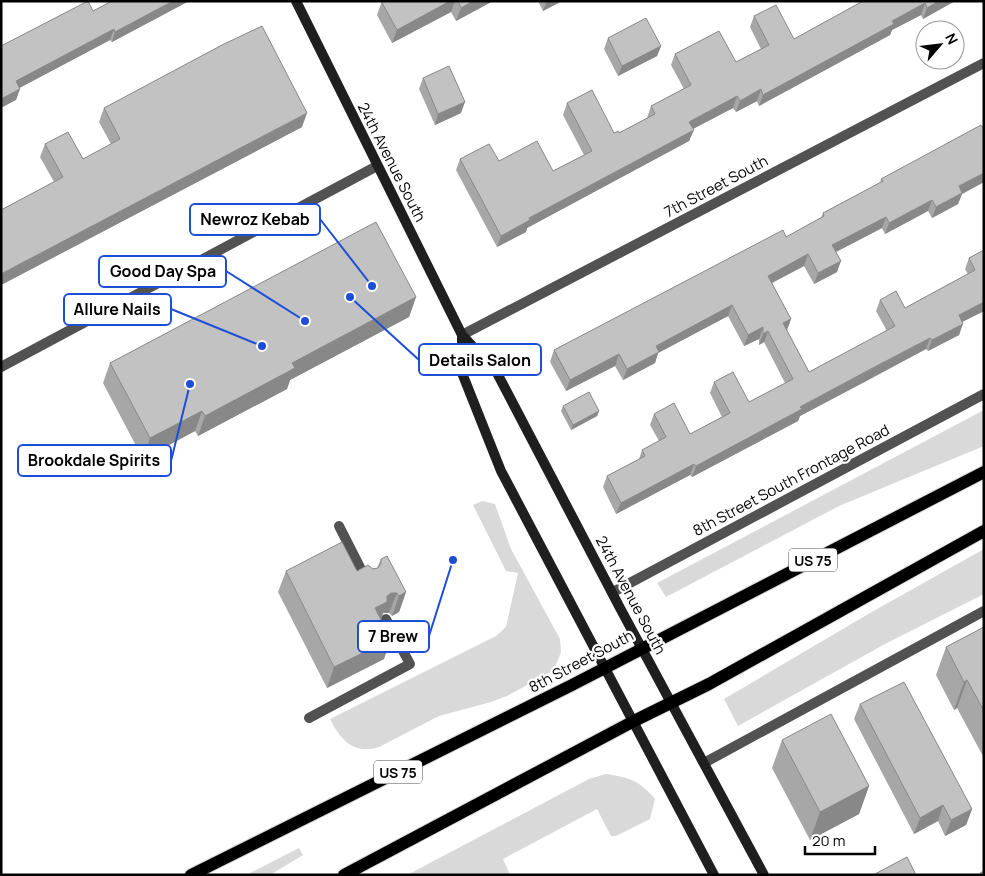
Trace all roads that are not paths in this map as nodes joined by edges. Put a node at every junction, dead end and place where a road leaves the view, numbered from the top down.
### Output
1 (296, 1) edge
2 (984, 63) edge
3 (377, 166) junction
4 (462, 335) junction
5 (1, 367) edge
6 (984, 394) edge
7 (984, 472) edge
8 (339, 526) dead end
9 (984, 531) edge
10 (368, 582) edge
11 (613, 592) junction
12 (984, 611) edge
13 (386, 618) edge
14 (642, 648) junction
15 (605, 668) junction
16 (671, 703) junction
17 (308, 718) dead end
18 (634, 721) junction
19 (704, 763) junction
20 (191, 875) edge
21 (344, 875) edge
22 (714, 875) edge
23 (764, 875) edge

1 - 3 street, 24th Avenue South
2 - 4 street, 7th Street South
3 - 4 street, 24th Avenue South
3 - 5 street
4 - 11 street, 24th Avenue South
4 - 15 street, 24th Avenue South
6 - 11 street, 8th Street South Frontage Road
7 - 14 main road, 8th Street South / US 75
8 - 10 street
9 - 16 main road
11 - 14 street, 24th Avenue South
12 - 19 street
13 - 17 street
14 - 15 main road, 8th Street South / US 75
14 - 16 street, 24th Avenue South
15 - 18 street, 24th Avenue South
15 - 20 main road, 8th Street South / US 75
16 - 18 main road
16 - 19 street, 24th Avenue South
18 - 21 main road
18 - 22 street, 24th Avenue South
19 - 23 street, 24th Avenue South

